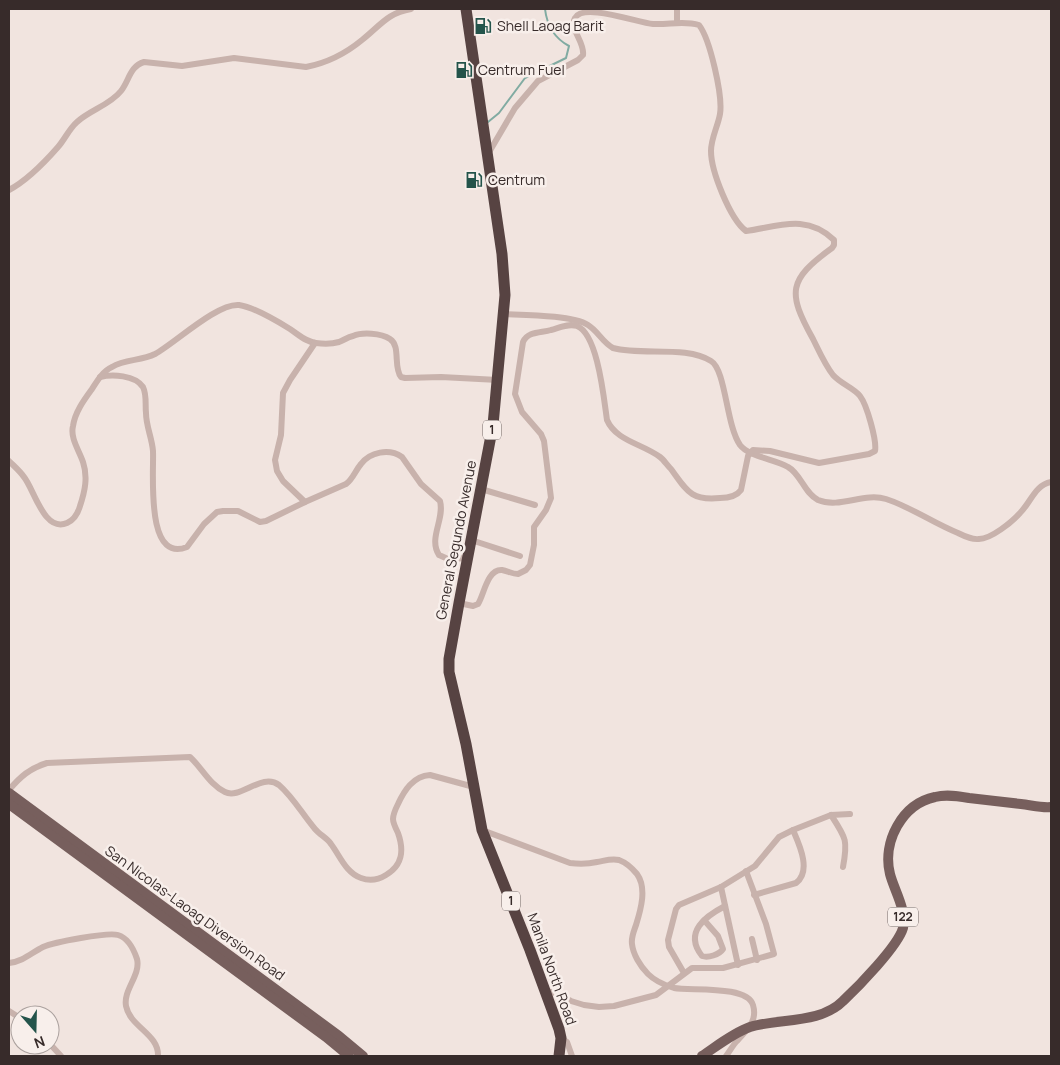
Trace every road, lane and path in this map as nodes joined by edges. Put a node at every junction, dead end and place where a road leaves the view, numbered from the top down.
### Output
1 (411, 9) edge
2 (466, 9) edge
3 (677, 9) edge
4 (677, 21) junction
5 (488, 154) junction
6 (9, 190) edge
7 (503, 314) junction
8 (315, 343) junction
9 (100, 377) junction
10 (498, 380) junction
11 (750, 452) junction
12 (9, 461) edge
13 (1051, 482) edge
14 (481, 489) junction
15 (305, 502) junction
16 (535, 505) dead end
17 (471, 540) junction
18 (520, 556) dead end
19 (468, 558) junction
20 (459, 603) junction
21 (460, 720) joint
22 (474, 787) junction
23 (9, 792) edge
24 (9, 804) edge
25 (1051, 807) edge
26 (850, 814) dead end
27 (831, 815) junction
28 (482, 830) junction
29 (793, 830) junction
30 (843, 867) dead end
31 (746, 871) junction
32 (721, 887) junction
33 (754, 895) junction
34 (725, 906) junction
35 (704, 920) junction
36 (752, 939) dead end
37 (757, 960) junction
38 (9, 963) edge
39 (738, 965) junction
40 (684, 973) junction
41 (669, 986) junction
42 (546, 992) junction
43 (751, 1027) junction
44 (561, 1038) junction
45 (158, 1056) edge
46 (349, 1056) edge
47 (363, 1056) edge
48 (559, 1056) edge
49 (572, 1056) edge
50 (702, 1056) edge
51 (726, 1056) edge

1 - 6 street
2 - 5 highway, General Segundo Avenue / 1
3 - 4 street
4 - 5 street
4 - 11 street
5 - 7 highway, General Segundo Avenue / 1
7 - 10 highway, General Segundo Avenue / 1
7 - 11 street
8 - 9 street
8 - 10 street
8 - 15 street
9 - 12 street
9 - 15 street
10 - 14 highway, General Segundo Avenue / 1
11 - 13 street
11 - 20 street
14 - 16 street
14 - 17 highway, General Segundo Avenue / 1
15 - 19 street
17 - 18 street
17 - 19 highway, General Segundo Avenue / 1
19 - 20 highway, General Segundo Avenue / 1
20 - 21 highway, General Segundo Avenue / 1
21 - 22 highway, Manila North Road / 1
22 - 23 street
22 - 28 highway, Manila North Road / 1
23 - 47 main road, San Nicolas-Laoag Diversion Road
24 - 46 main road, San Nicolas-Laoag Diversion Road
25 - 43 main road, 122
26 - 27 street
27 - 29 street
27 - 30 street
28 - 41 street
28 - 42 highway, Manila North Road / 1
29 - 31 street
29 - 33 street
31 - 32 street
31 - 33 street
32 - 34 street
32 - 40 street
33 - 37 street
34 - 35 street
34 - 39 street
35 - 35 street
36 - 37 street
37 - 39 street
38 - 45 street
39 - 40 street
40 - 41 street
41 - 42 street
41 - 43 street
42 - 44 highway, Manila North Road / 1
43 - 50 main road, 122
43 - 51 street
44 - 48 highway, Manila North Road / 1
44 - 49 street

